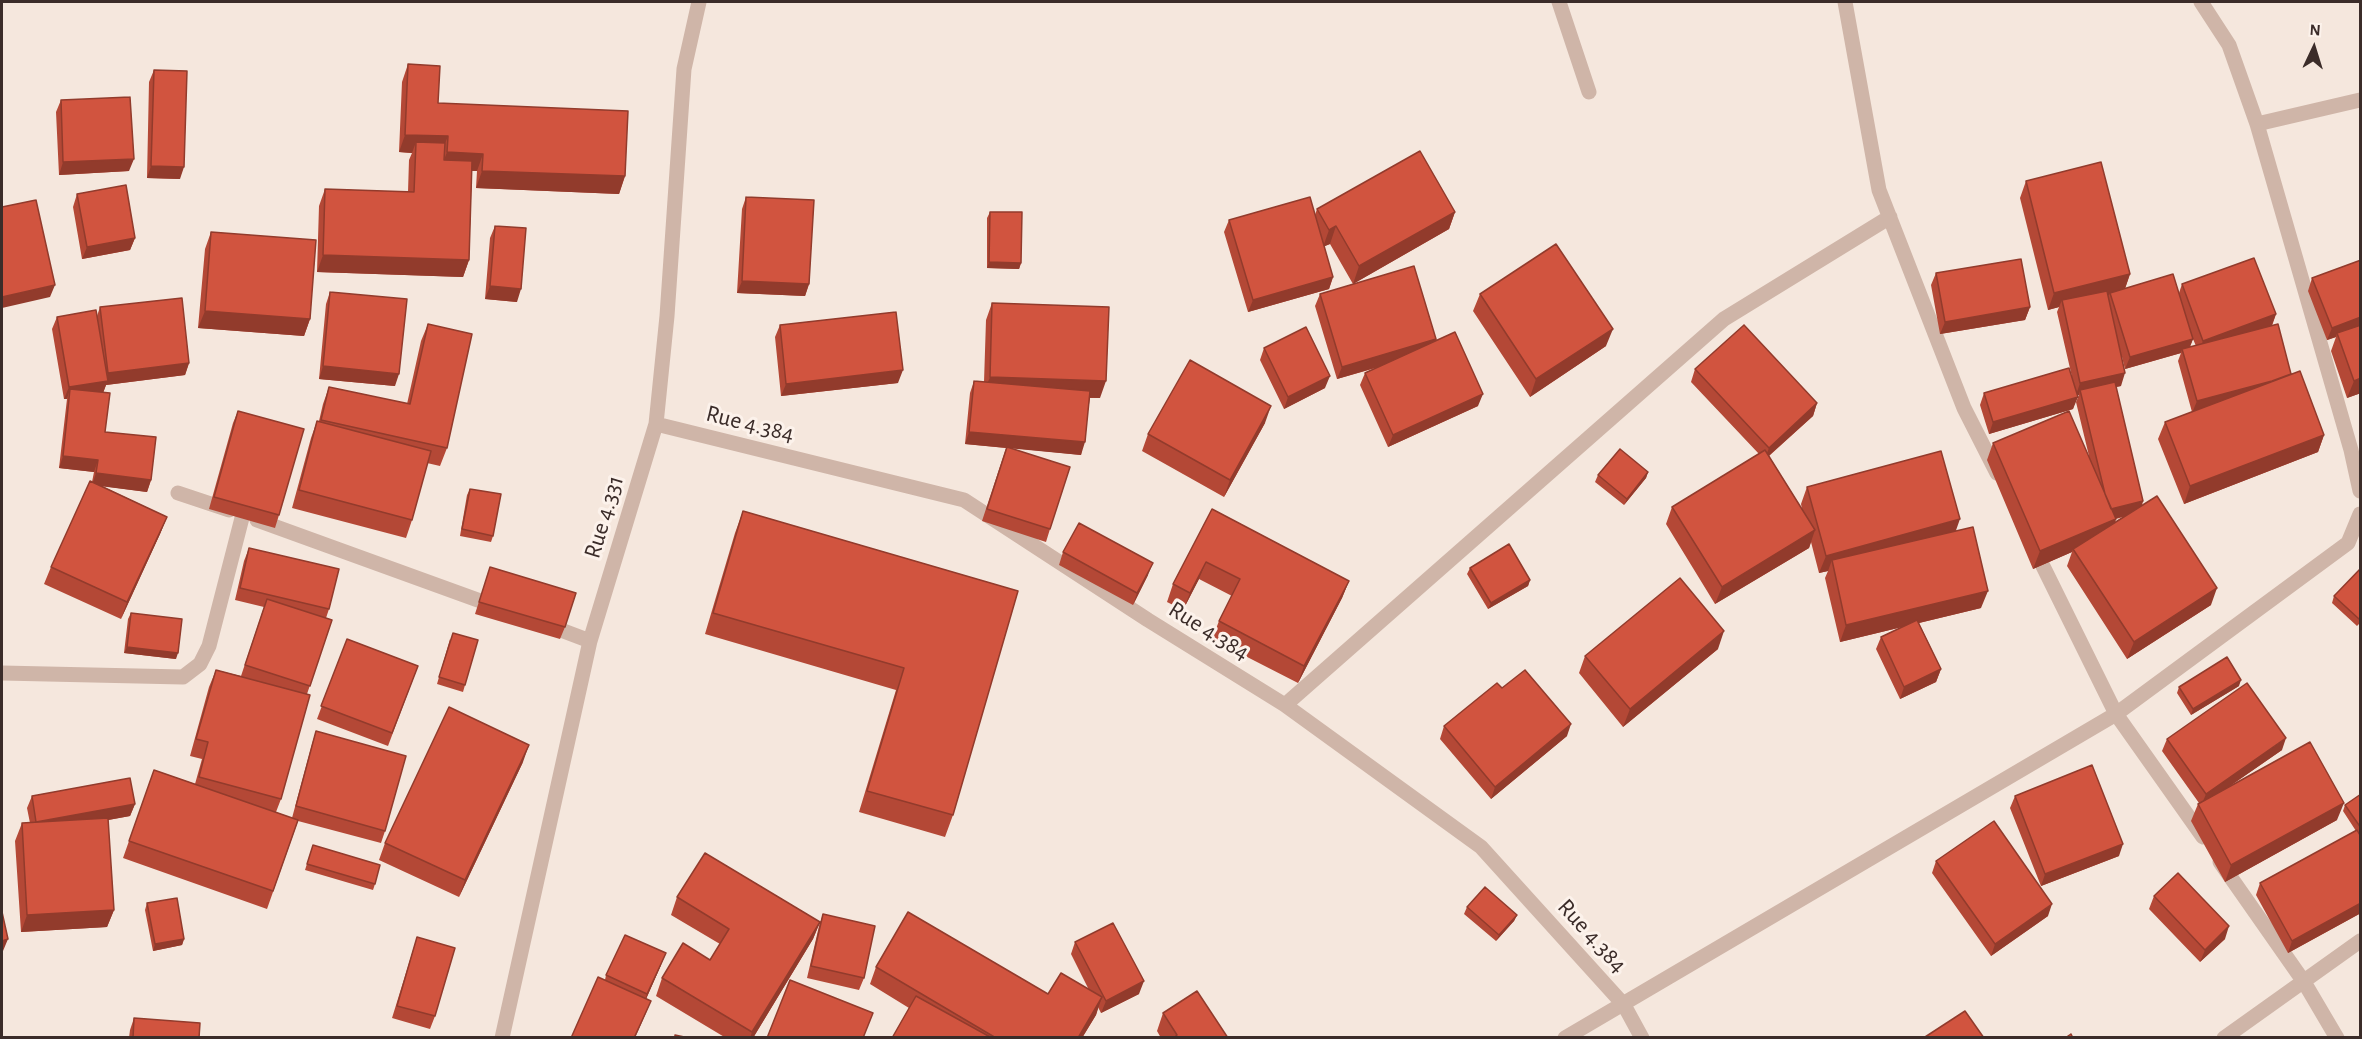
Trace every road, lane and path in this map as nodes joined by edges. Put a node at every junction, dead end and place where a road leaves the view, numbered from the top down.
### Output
1 (699, 2) edge
2 (1559, 2) edge
3 (1845, 2) edge
4 (2201, 2) edge
5 (1589, 92) dead end
6 (2361, 100) edge
7 (2257, 124) junction
8 (1890, 217) junction
9 (656, 423) junction
10 (2001, 482) edge
11 (2361, 491) edge
12 (178, 493) dead end
13 (243, 514) junction
14 (2361, 514) edge
15 (2027, 534) edge
16 (512, 612) edge
17 (534, 620) edge
18 (590, 641) junction
19 (2, 673) edge
20 (1285, 705) junction
21 (2116, 714) junction
22 (2361, 941) edge
23 (2304, 982) junction
24 (1624, 1005) junction
25 (502, 1038) edge
26 (1565, 1038) edge
27 (1642, 1038) edge
28 (2224, 1038) edge
29 (2337, 1038) edge

1 - 9 street, Rue 4.331
2 - 5 street
3 - 8 street
4 - 7 street
6 - 7 street
7 - 11 street
8 - 10 street
8 - 20 street
9 - 18 street, Rue 4.331
9 - 20 street, Rue 4.384
12 - 13 street
13 - 16 street
13 - 19 street
14 - 21 street
15 - 21 street
17 - 18 street
18 - 25 street, Rue 4.331
20 - 24 street, Rue 4.384
21 - 23 street
21 - 24 street
22 - 23 street
23 - 28 street
23 - 29 street
24 - 26 street
24 - 27 street, Rue 4.384

